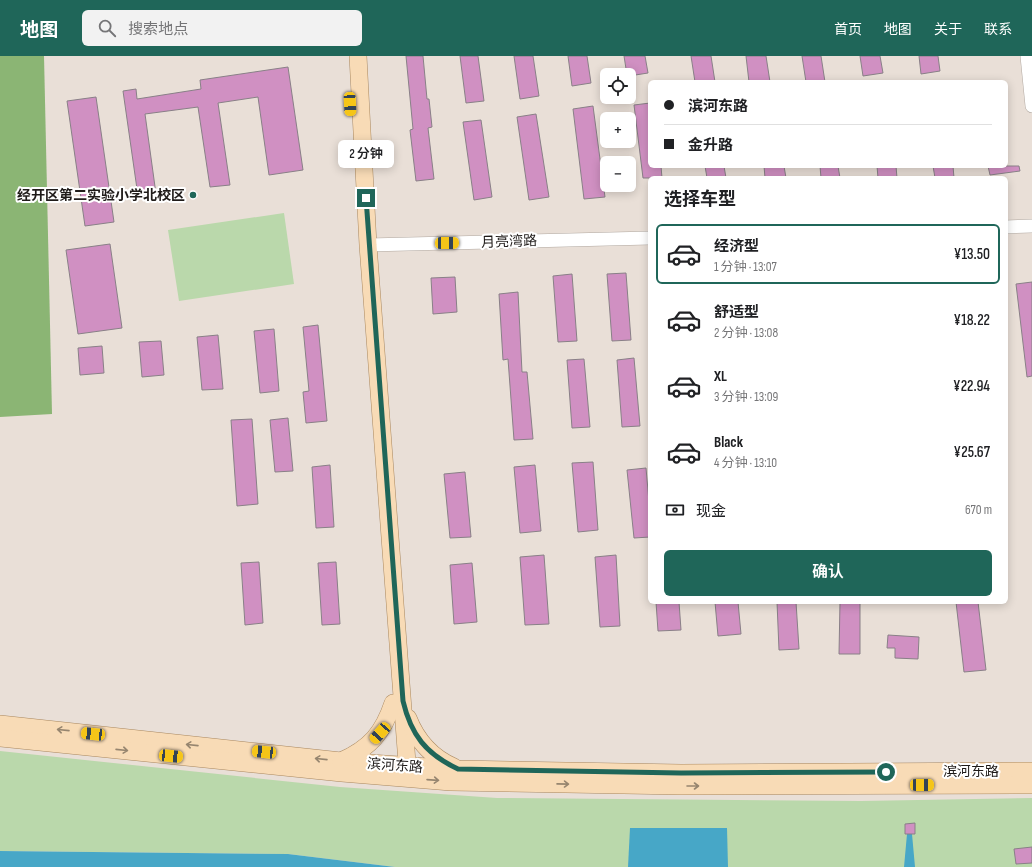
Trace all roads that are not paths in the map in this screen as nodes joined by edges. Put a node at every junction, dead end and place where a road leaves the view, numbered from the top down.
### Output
1 (348, 56) edge
2 (358, 56) edge
3 (1027, 56) edge
4 (1032, 106) edge
5 (1032, 226) edge
6 (1008, 227) edge
7 (648, 238) edge
8 (368, 245) junction
9 (398, 702) junction
10 (0, 724) edge
11 (0, 738) edge
12 (341, 761) junction
13 (458, 769) junction
14 (402, 771) junction
15 (1032, 771) edge
16 (1032, 785) edge

1 - 9 main road
2 - 8 main road
3 - 4 street
5 - 6 street
7 - 8 street, 月亮湾路
8 - 9 main road
9 - 12 main road
9 - 13 main road
9 - 14 main road
12 -> 10 main road, 滨河东路
11 -> 14 main road, 滨河东路
12 - 14 main road, 滨河东路
13 - 14 main road, 滨河东路
13 - 15 main road, 滨河东路
14 -> 16 main road, 滨河东路

